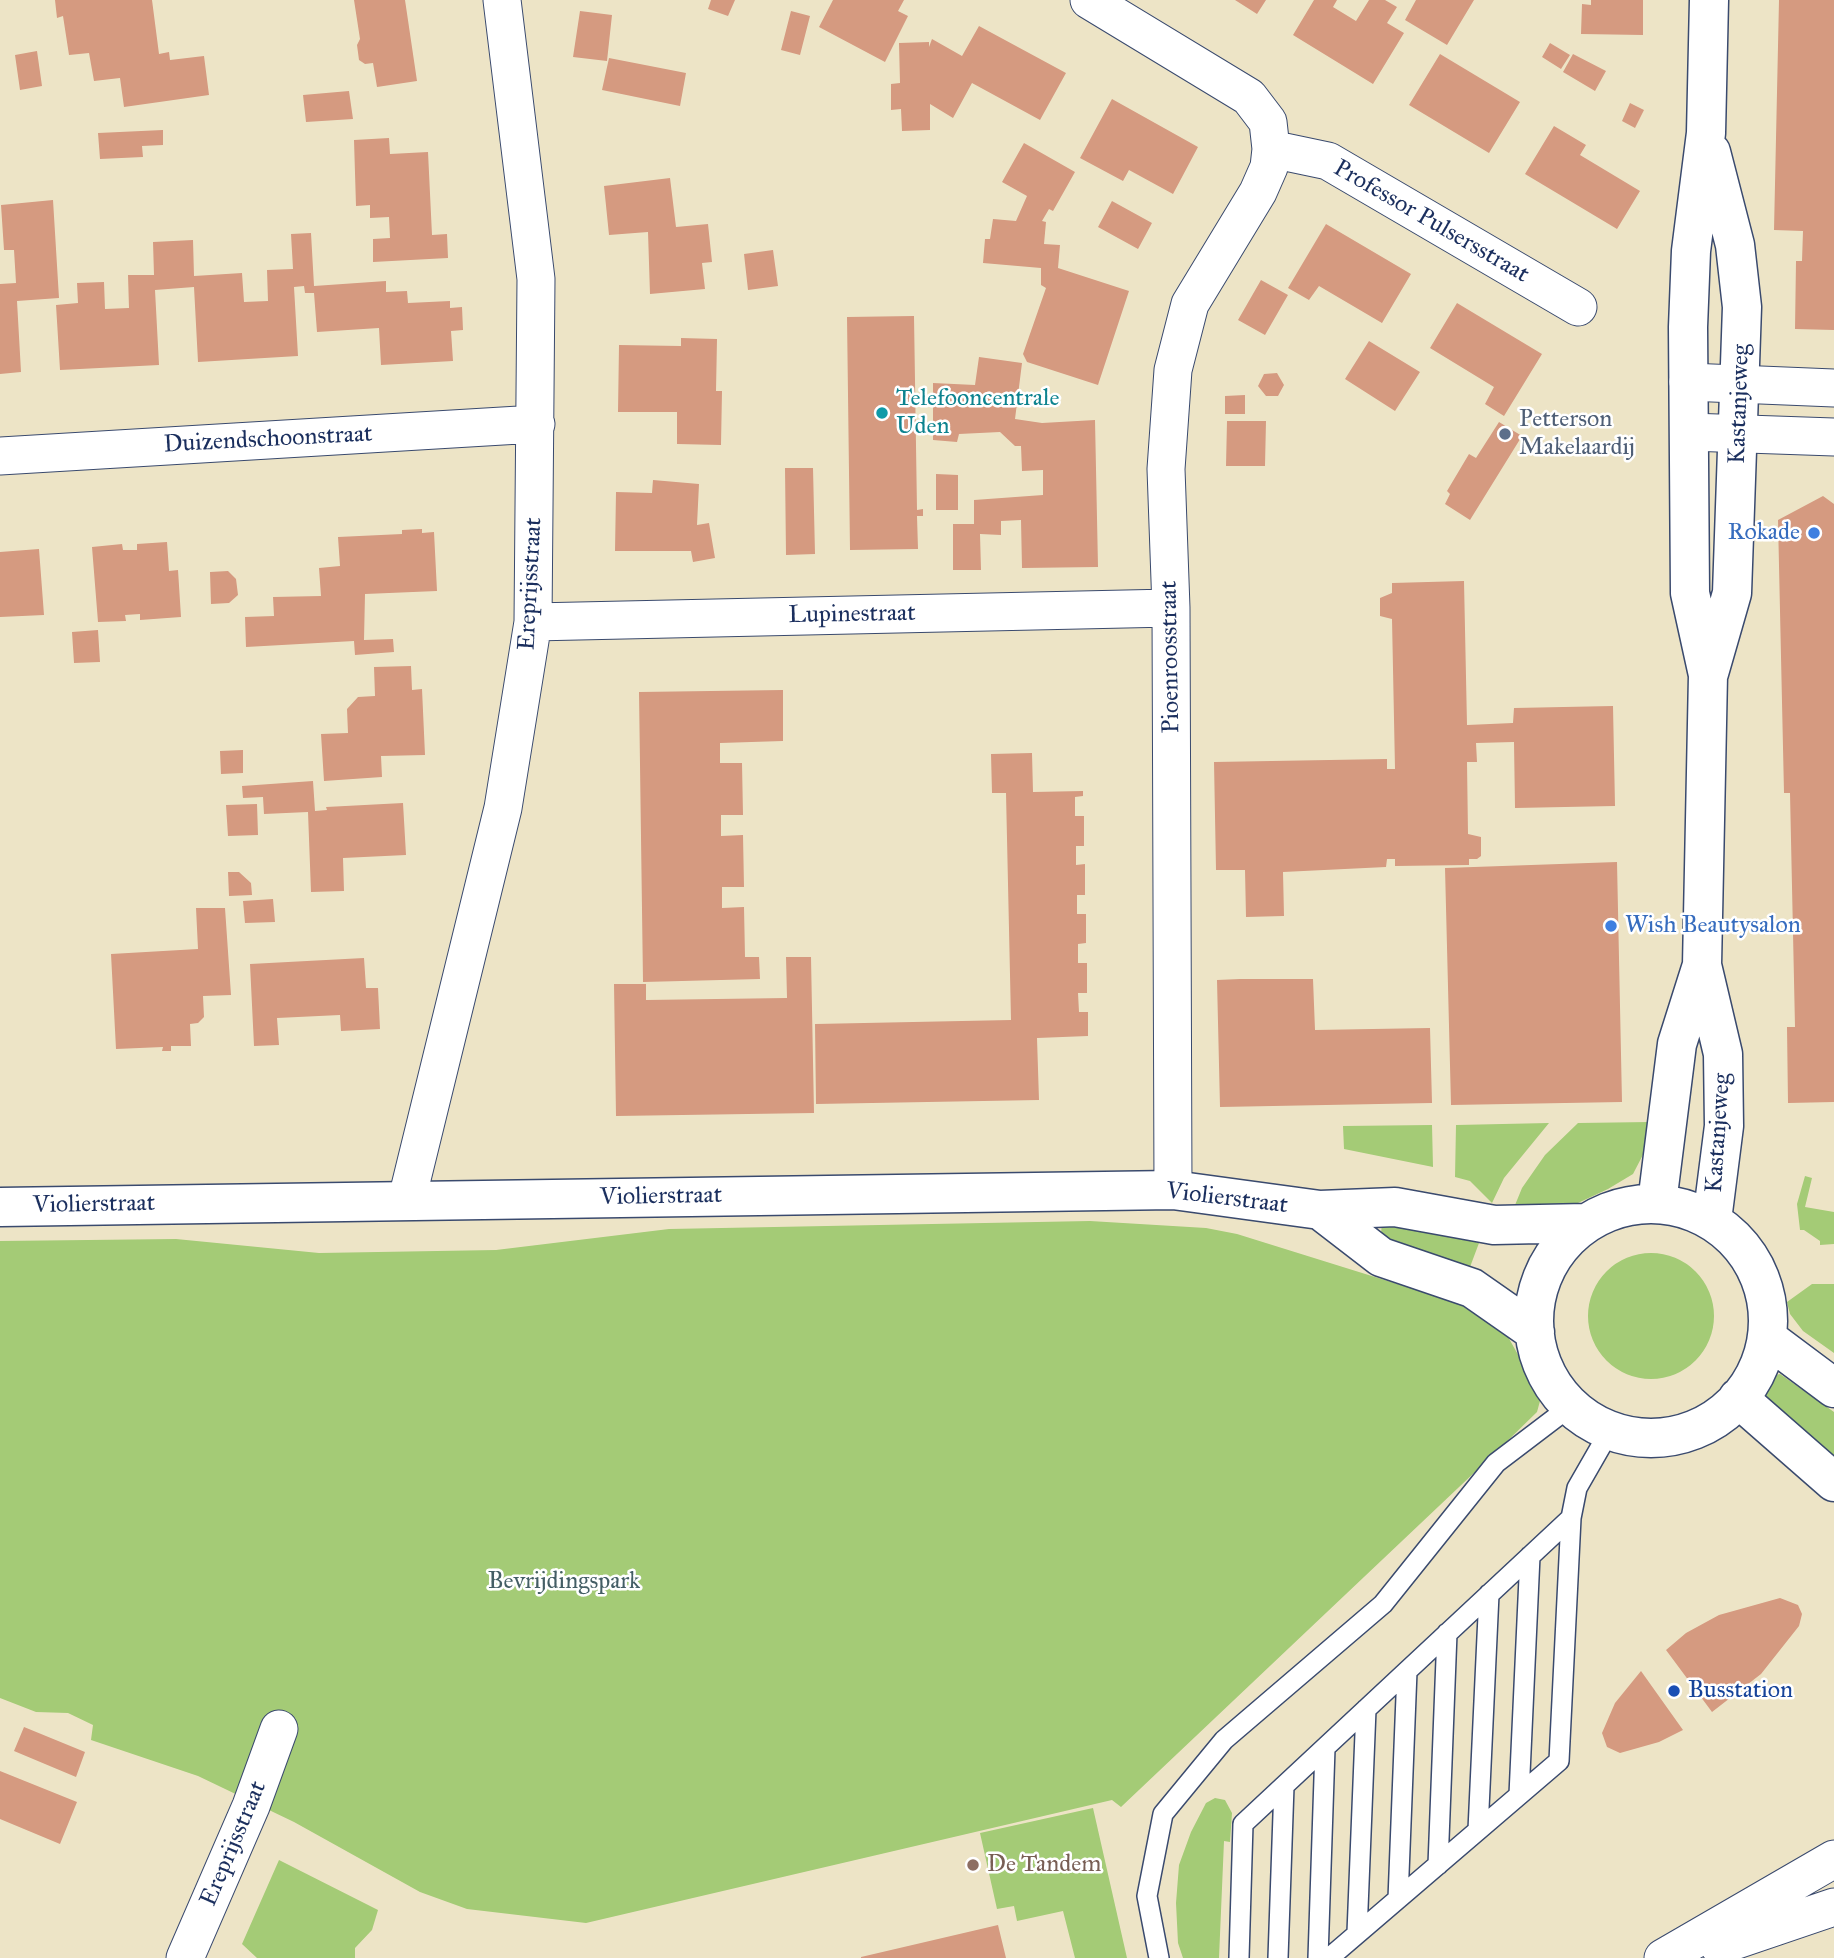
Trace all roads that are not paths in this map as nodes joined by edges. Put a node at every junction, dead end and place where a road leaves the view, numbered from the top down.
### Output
1 (502, 0) edge
2 (1089, 0) edge
3 (1709, 0) edge
4 (1706, 133) junction
5 (1271, 149) junction
6 (1578, 307) dead end
7 (1688, 382) junction
8 (1741, 384) junction
9 (1834, 388) edge
10 (536, 424) junction
11 (1689, 432) junction
12 (1740, 432) junction
13 (1834, 438) edge
14 (0, 456) edge
15 (1171, 608) junction
16 (533, 622) junction
17 (1708, 676) junction
18 (1702, 965) junction
19 (1173, 1189) junction
20 (407, 1199) junction
21 (1657, 1203) junction
22 (0, 1207) edge
23 (1320, 1210) junction
24 (1712, 1220) junction
25 (1586, 1223) junction
26 (1535, 1332) junction
27 (1767, 1338) junction
28 (1834, 1388) edge
29 (1738, 1398) junction
30 (1571, 1406) junction
31 (1608, 1434) junction
32 (1834, 1482) edge
33 (1571, 1518) junction
34 (1530, 1556) junction
35 (1489, 1594) junction
36 (1447, 1633) junction
37 (1406, 1671) junction
38 (1366, 1709) junction
39 (279, 1729) dead end
40 (1325, 1748) junction
41 (1284, 1786) junction
42 (1519, 1796) junction
43 (1478, 1830) junction
44 (1834, 1859) edge
45 (1438, 1864) junction
46 (1398, 1899) junction
47 (1834, 1907) edge
48 (1357, 1933) junction
49 (185, 1958) edge
50 (1159, 1958) edge
51 (1239, 1958) edge
52 (1278, 1958) edge
53 (1318, 1958) edge
54 (1329, 1958) edge
55 (1663, 1958) edge
56 (1685, 1958) edge

1 - 10 street, Ereprijsstraat
2 - 5 street
3 - 4 street, Kastanjeweg
4 - 7 street, Kastanjeweg
4 - 8 street, Kastanjeweg
5 - 6 street, Professor Pulsersstraat
5 - 15 street, Pioenroosstraat
7 - 8 street
7 - 11 street, Kastanjeweg
8 - 9 street
8 - 12 street, Kastanjeweg
10 - 14 street, Duizendschoonstraat
10 - 16 street, Ereprijsstraat
11 - 12 street
11 - 17 street, Kastanjeweg
12 - 13 street
12 - 17 street, Kastanjeweg
15 - 16 street, Lupinestraat
15 - 19 street, Pioenroosstraat
16 - 20 street, Ereprijsstraat
17 - 18 street, Kastanjeweg
18 - 21 street, Kastanjeweg
18 - 24 street, Kastanjeweg
19 - 20 street, Violierstraat
19 - 23 street, Violierstraat
20 - 22 street, Violierstraat
21 - 24 street
21 - 25 street
23 - 25 street, Violierstraat
23 - 26 street, Violierstraat
24 - 27 street
25 - 26 street
26 - 30 street
27 - 28 street
27 - 29 street
29 - 31 street
29 - 32 street
30 - 31 street
30 - 50 lane
31 - 33 lane
33 - 34 lane
33 - 42 lane
34 - 35 lane
34 - 42 lane
35 - 36 lane
35 - 43 lane
36 - 37 lane
36 - 45 lane
37 - 38 lane
37 - 46 lane
38 - 40 lane
38 - 48 lane
39 - 49 street, Ereprijsstraat
40 - 41 lane
40 - 53 lane
41 - 51 lane
41 - 52 lane
42 - 43 lane
43 - 45 lane
44 - 55 street
45 - 46 lane
46 - 48 lane
47 - 56 street
48 - 54 lane

